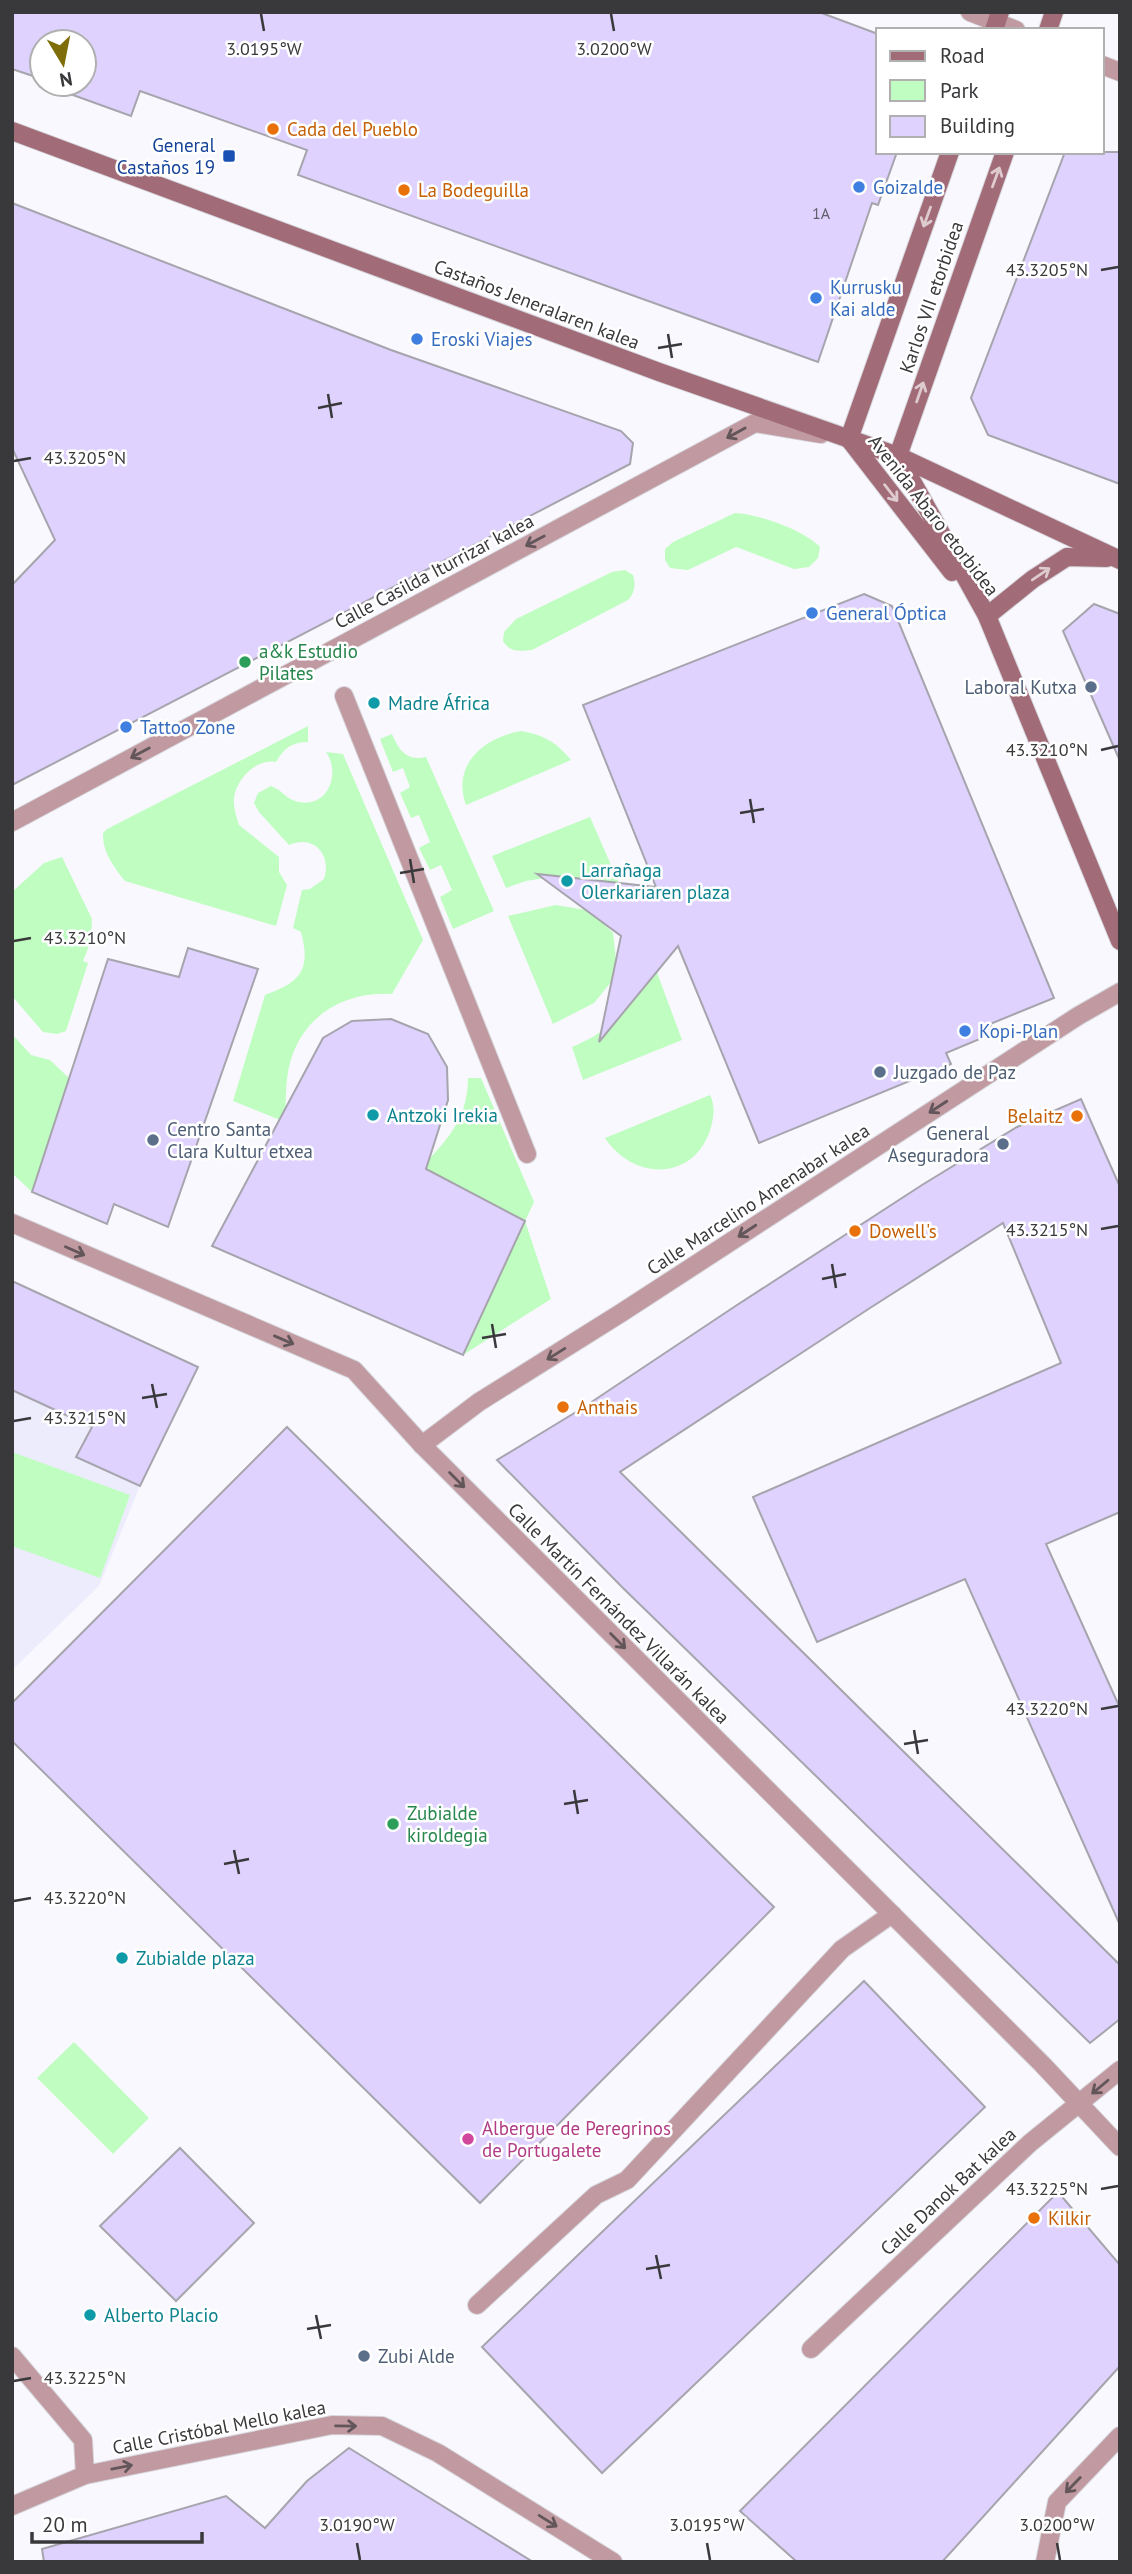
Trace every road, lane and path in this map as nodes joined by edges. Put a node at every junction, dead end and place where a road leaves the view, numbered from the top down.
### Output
1 (970, 12) edge
2 (996, 21) edge
3 (12, 131) edge
4 (949, 154) edge
5 (1003, 154) edge
6 (849, 439) junction
7 (898, 456) junction
8 (1117, 559) edge
9 (987, 616) junction
10 (344, 696) dead end
11 (12, 822) edge
12 (1120, 941) edge
13 (1120, 992) edge
14 (527, 1154) dead end
15 (12, 1223) edge
16 (422, 1445) junction
17 (892, 1914) junction
18 (1120, 2070) edge
19 (1080, 2105) junction
20 (1120, 2147) edge
21 (477, 2305) dead end
22 (811, 2349) dead end
23 (12, 2356) edge
24 (1120, 2436) edge
25 (85, 2475) junction
26 (12, 2506) edge
27 (613, 2562) edge
28 (1045, 2562) edge

1 - 2 street
3 - 6 street, Castaños Jeneralaren kalea
4 -> 6 street, Karlos VII etorbidea
7 -> 5 street, Karlos VII etorbidea
6 - 7 street, Castaños Jeneralaren kalea
6 -> 9 street, Avenida Abaro etorbidea
6 -> 11 street, Calle Casilda Iturrizar kalea
7 - 8 street, Castaños Jeneralaren kalea
7 - 9 street, Avenida Abaro etorbidea
9 -> 8 street, Avenida Abaro etorbidea
9 - 12 street, Avenida Abaro etorbidea
10 - 14 street
13 -> 16 street, Calle Marcelino Amenabar kalea
15 -> 16 street, Calle Martín Fernández Villarán kalea
16 -> 17 street, Calle Martín Fernández Villarán kalea
17 - 19 street, Calle Martín Fernández Villarán kalea
17 - 21 street
18 -> 19 street, Calle Danok Bat kalea
19 - 20 street, Calle Martín Fernández Villarán kalea
19 - 22 street, Calle Danok Bat kalea
23 - 25 street
24 -> 28 street
25 - 26 street, Calle Cristóbal Mello kalea
25 -> 27 street, Calle Cristóbal Mello kalea

